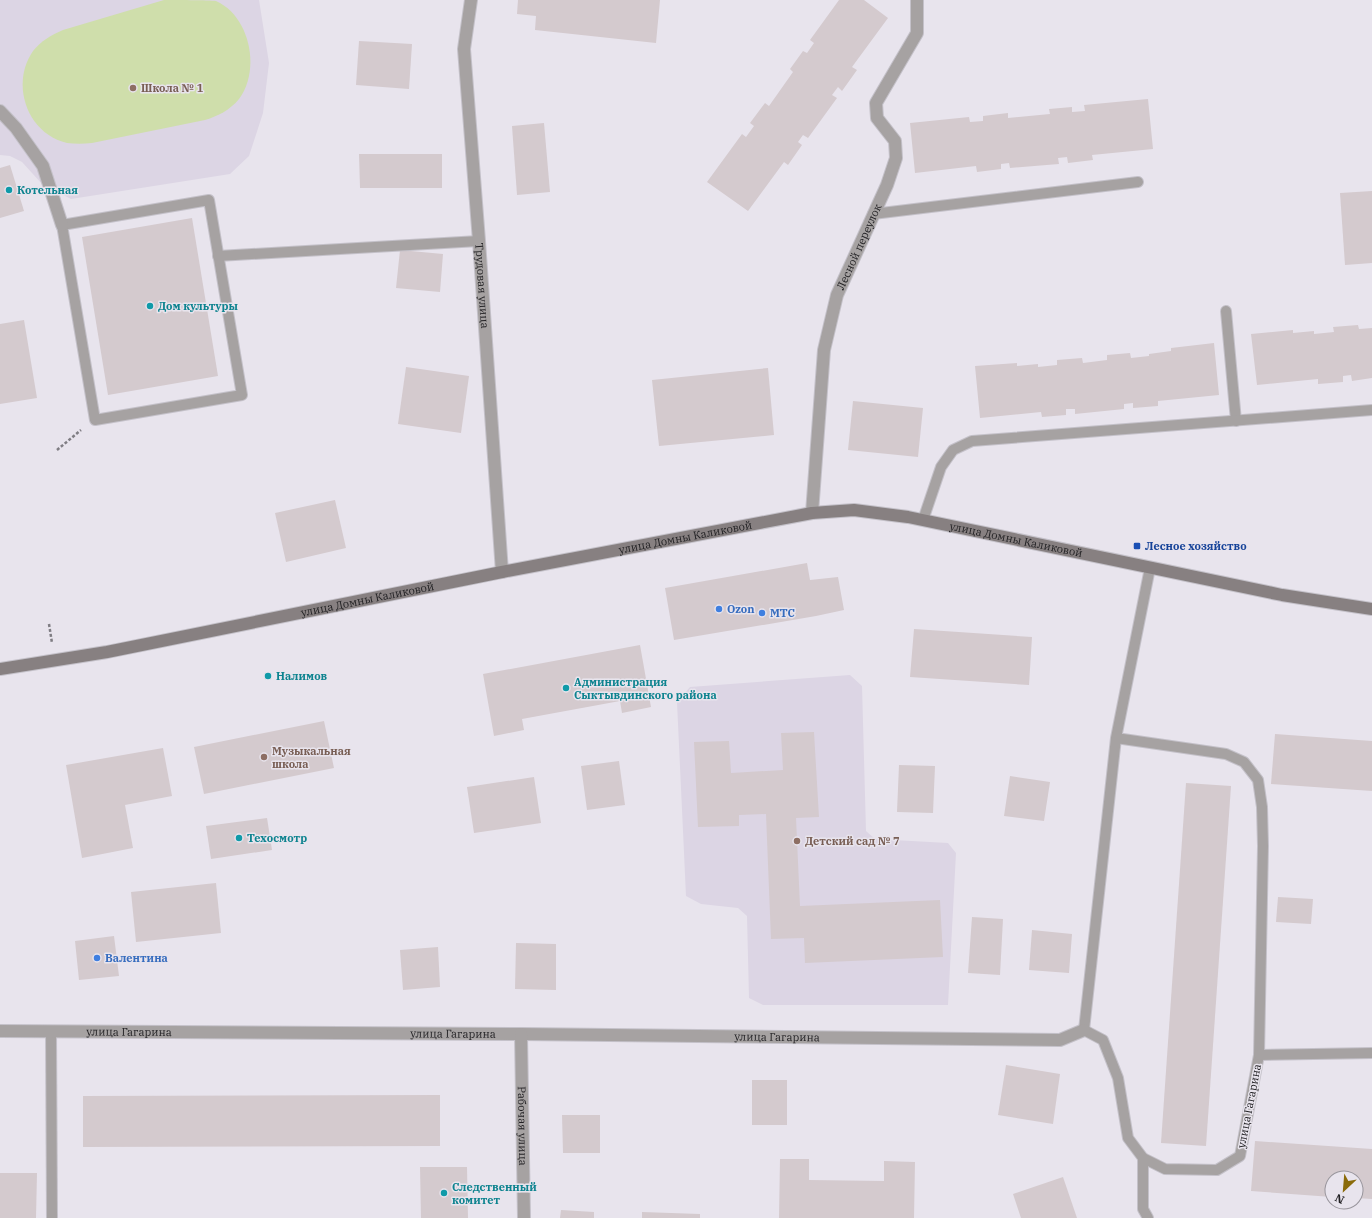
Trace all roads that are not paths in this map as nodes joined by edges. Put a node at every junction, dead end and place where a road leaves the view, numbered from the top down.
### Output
1 (471, 0) edge
2 (917, 0) edge
3 (0, 111) edge
4 (1138, 182) dead end
5 (873, 214) junction
6 (62, 225) junction
7 (479, 241) junction
8 (218, 256) junction
9 (1226, 311) dead end
10 (1372, 410) edge
11 (1236, 421) junction
12 (812, 513) junction
13 (923, 520) junction
14 (1150, 568) junction
15 (502, 572) junction
16 (1372, 609) edge
17 (0, 669) edge
18 (1116, 738) junction
19 (1084, 1030) junction
20 (0, 1031) edge
21 (51, 1031) junction
22 (521, 1034) junction
23 (1372, 1053) edge
24 (1259, 1055) junction
25 (1143, 1158) junction
26 (52, 1218) edge
27 (524, 1218) edge
28 (1148, 1218) edge

1 - 7 street, Трудовая улица
2 - 5 street, Лесной переулок
3 - 6 street
4 - 5 lane
5 - 12 street, Лесной переулок
6 - 8 lane
6 - 8 lane
7 - 8 lane
7 - 15 street, Трудовая улица
9 - 11 lane
10 - 11 lane
11 - 13 lane
12 - 13 main road, улица Домны Каликовой
12 - 15 main road, улица Домны Каликовой
13 - 14 main road, улица Домны Каликовой
14 - 16 main road, улица Домны Каликовой
14 - 18 lane
15 - 17 main road, улица Домны Каликовой
18 - 19 lane
18 - 24 lane
19 - 22 street, улица Гагарина
19 - 25 lane, улица Гагарина
20 - 21 street, улица Гагарина
21 - 22 street, улица Гагарина
21 - 26 lane
22 - 27 street, Рабочая улица
23 - 24 lane, улица Гагарина
24 - 25 lane, улица Гагарина
25 - 28 lane

